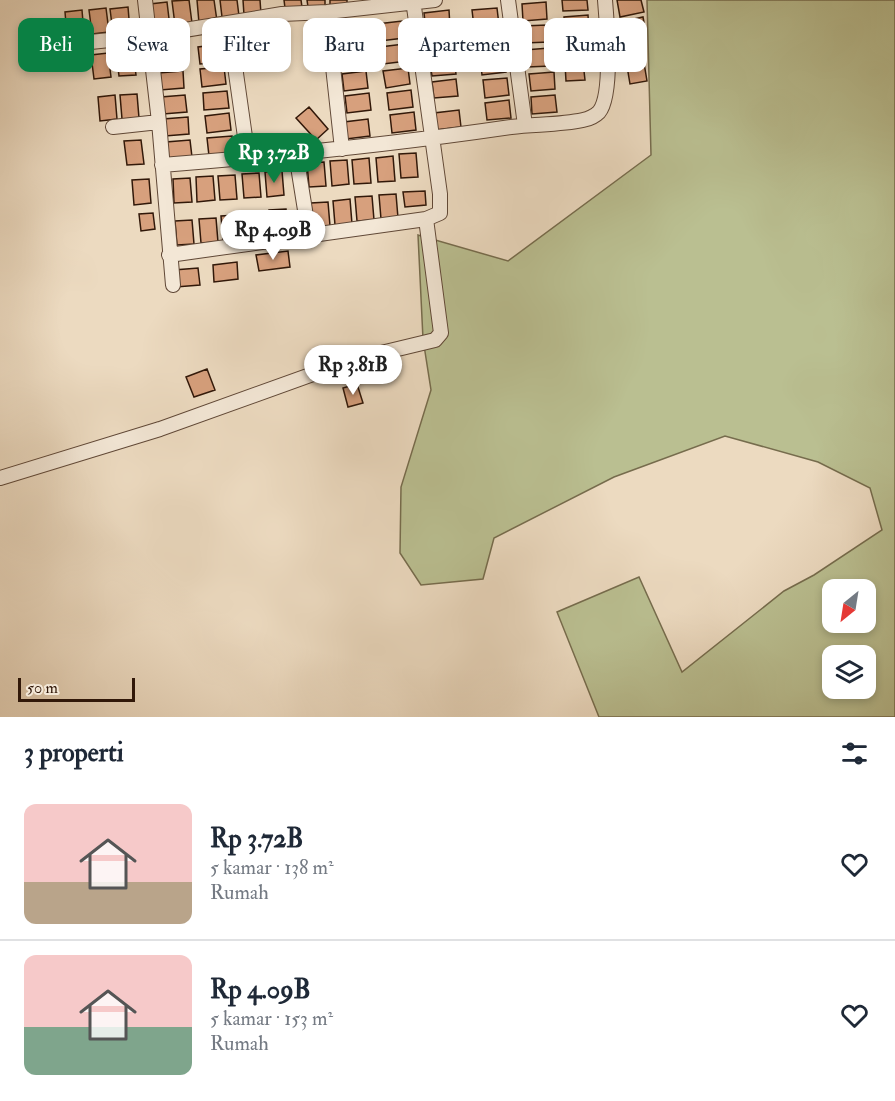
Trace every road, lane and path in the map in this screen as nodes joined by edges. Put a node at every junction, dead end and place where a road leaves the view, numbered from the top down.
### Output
1 (145, 0) edge
2 (435, 0) edge
3 (508, 0) edge
4 (605, 0) edge
5 (413, 1) edge
6 (281, 7) edge
7 (327, 12) junction
8 (146, 18) edge
9 (247, 18) edge
10 (153, 72) edge
11 (236, 72) edge
12 (159, 122) junction
13 (525, 125) junction
14 (113, 127) dead end
15 (432, 139) junction
16 (342, 148) junction
17 (296, 154) junction
18 (248, 158) junction
19 (162, 165) junction
20 (426, 219) junction
21 (309, 234) junction
22 (169, 255) junction
23 (173, 285) dead end
24 (0, 477) edge

1 - 8 street
2 - 5 street
3 - 13 street
4 - 13 street
5 - 7 street
5 - 15 street
6 - 7 street
6 - 9 street
7 - 16 street
10 - 12 street
11 - 18 street
12 - 14 street
12 - 19 street
13 - 15 street
15 - 16 street
15 - 20 street
16 - 17 street
17 - 18 street
17 - 21 street
18 - 19 street
19 - 22 street
20 - 21 street
20 - 24 street
21 - 22 street
22 - 23 street

